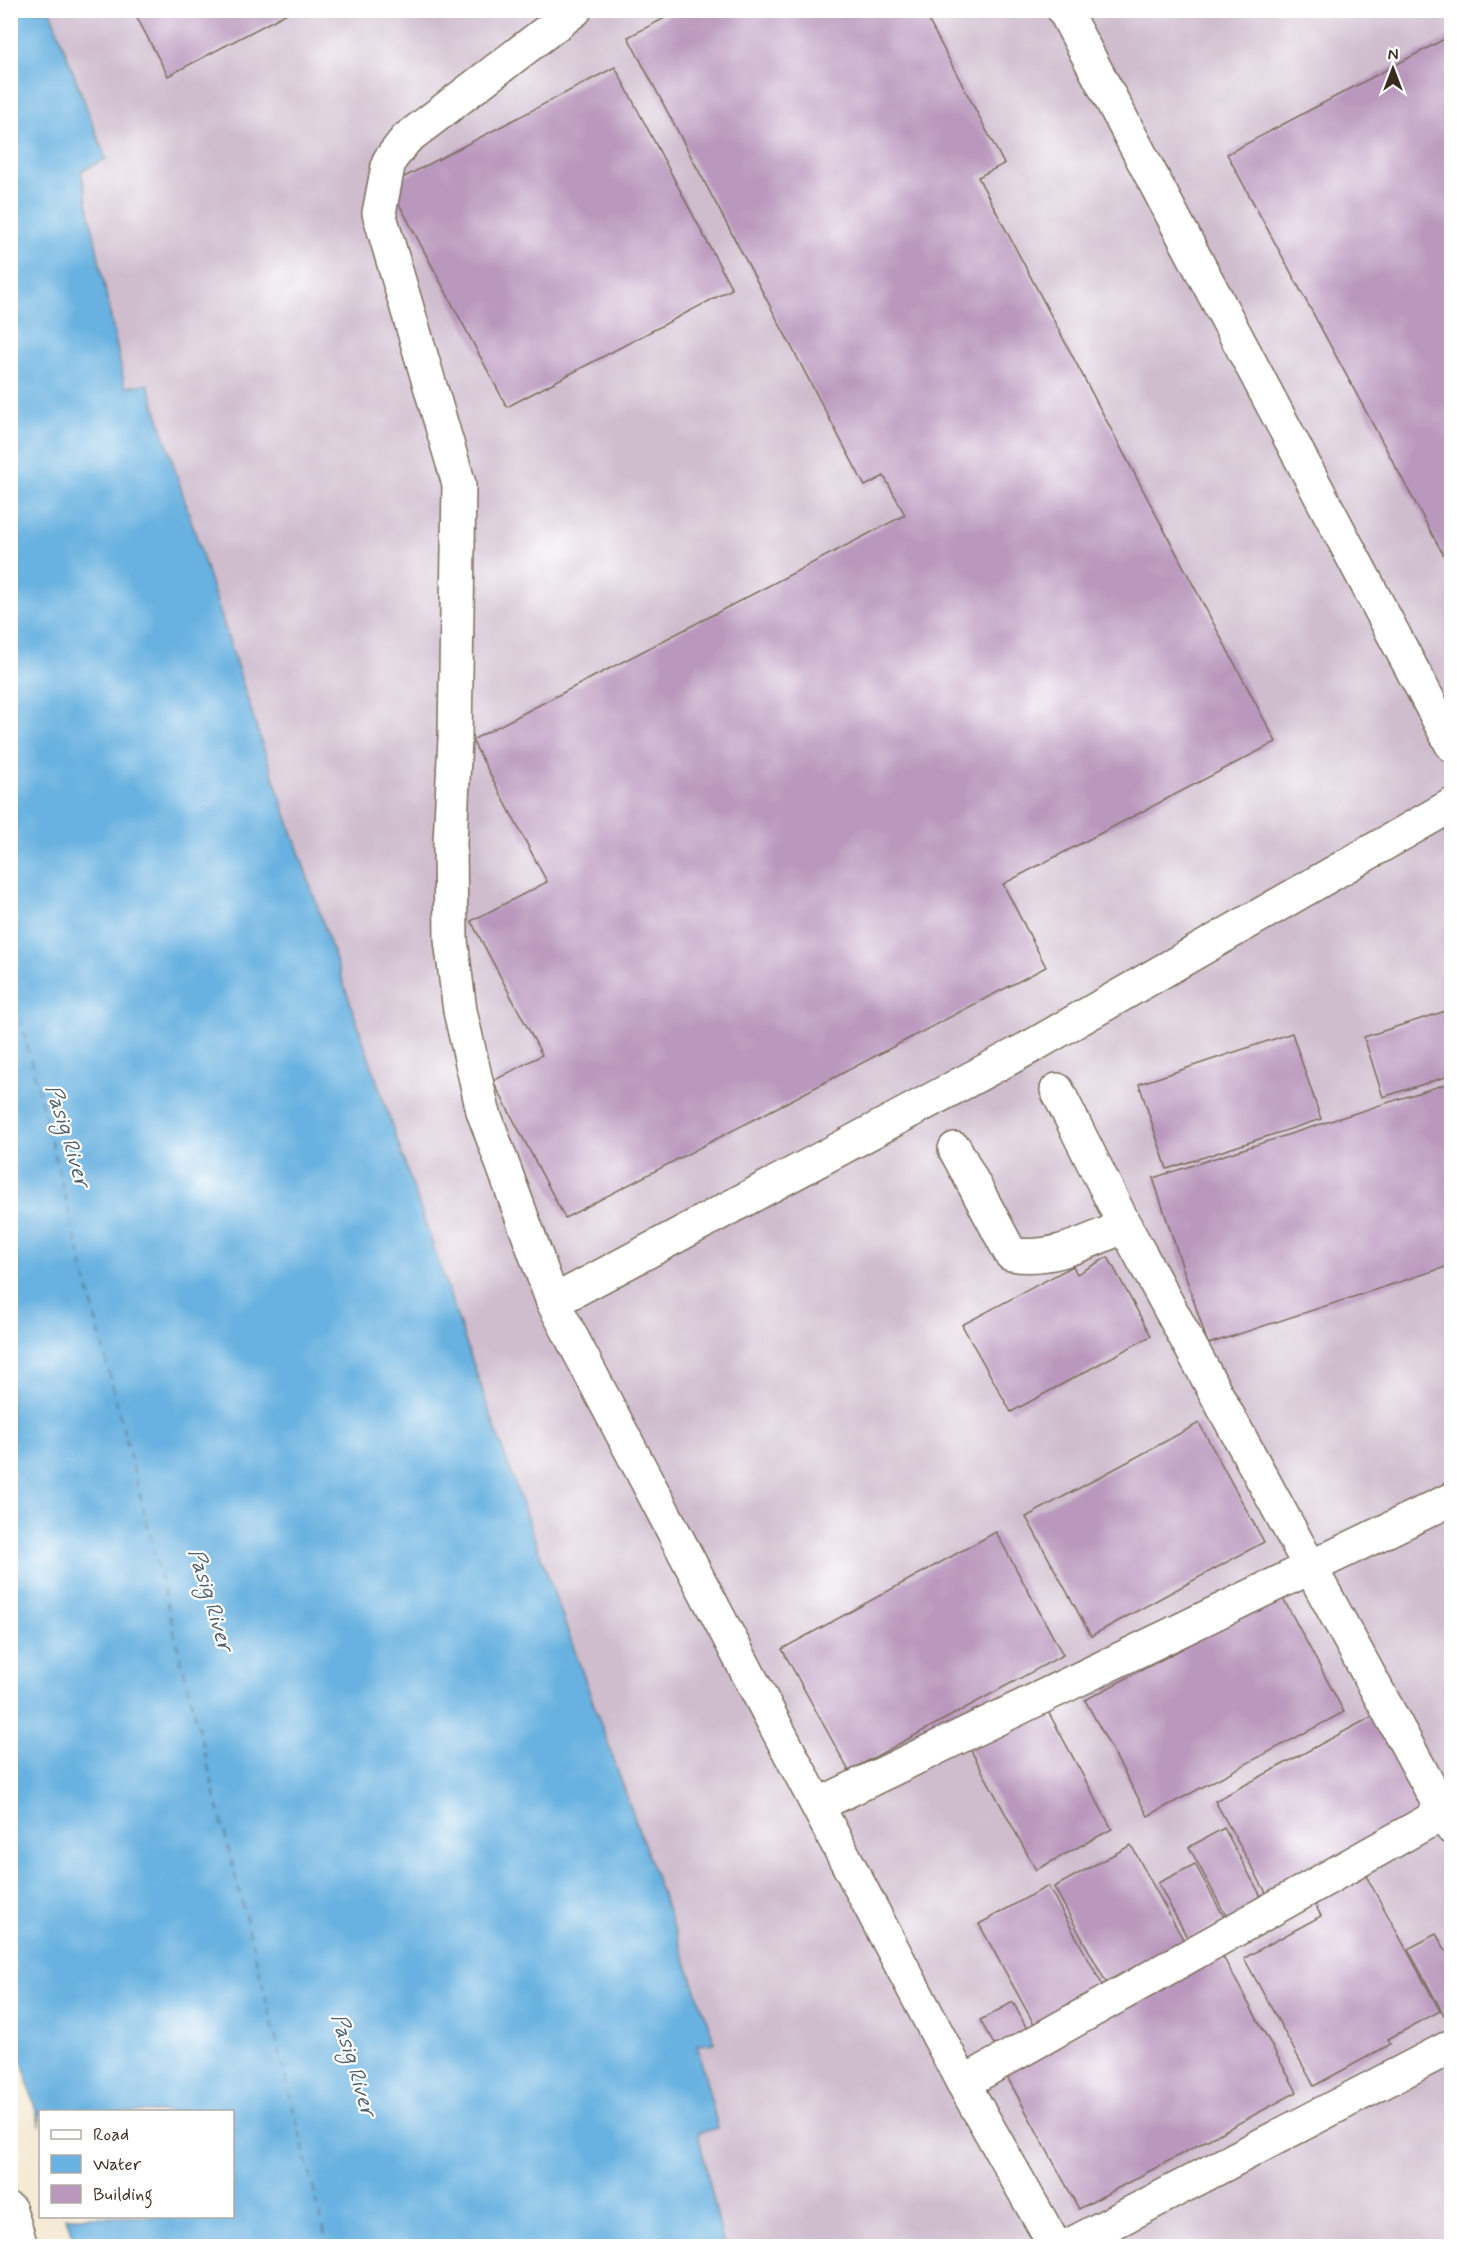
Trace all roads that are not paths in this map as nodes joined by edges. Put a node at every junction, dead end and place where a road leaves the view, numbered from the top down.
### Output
1 (575, 10) edge
2 (1064, 10) edge
3 (1452, 745) edge
4 (1452, 805) edge
5 (1058, 1090) dead end
6 (955, 1149) dead end
7 (1125, 1226) junction
8 (553, 1302) junction
9 (1452, 1499) edge
10 (1311, 1568) junction
11 (818, 1805) junction
12 (1447, 1820) edge
13 (1452, 2046) edge
14 (963, 2083) junction
15 (10, 2210) edge
16 (21, 2247) edge
17 (1055, 2247) edge
18 (1068, 2247) edge

1 - 8 lane
2 - 3 lane
4 - 8 lane
5 - 7 lane
6 - 7 lane
7 - 10 lane
8 - 11 lane
9 - 10 lane
10 - 11 lane
10 - 12 lane
11 - 14 lane
12 - 14 lane
13 - 18 lane
14 - 17 lane
15 - 16 lane

